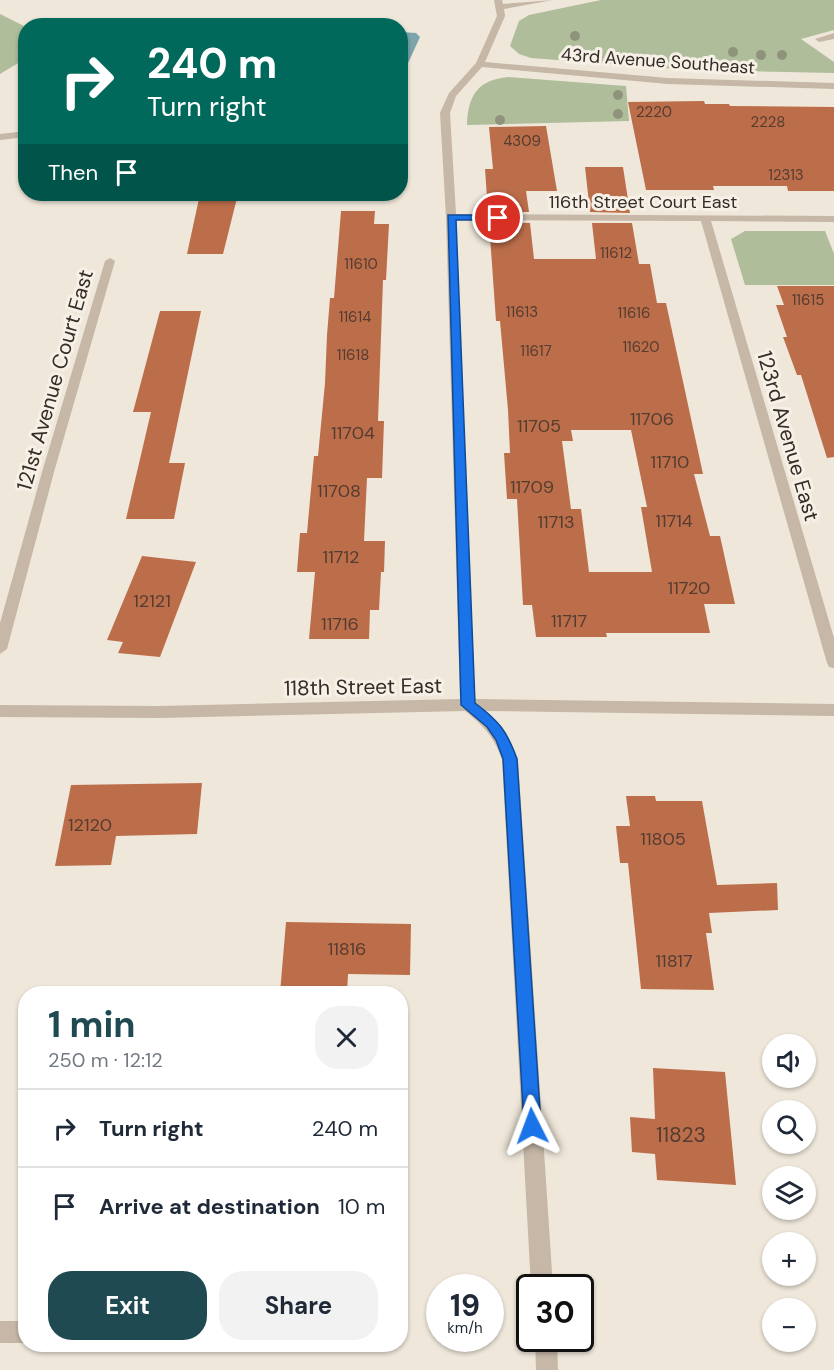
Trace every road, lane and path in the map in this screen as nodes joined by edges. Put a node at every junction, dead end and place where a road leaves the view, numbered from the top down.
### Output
1 (549, 0) edge
2 (499, 4) edge
3 (834, 36) edge
4 (819, 39) dead end
5 (480, 64) junction
6 (834, 86) edge
7 (18, 135) edge
8 (0, 137) edge
9 (452, 217) junction
10 (705, 219) junction
11 (834, 219) edge
12 (110, 261) dead end
13 (0, 648) edge
14 (834, 663) edge
15 (468, 705) junction
16 (0, 711) edge
17 (834, 711) edge
18 (541, 1274) edge
19 (0, 1332) edge
20 (18, 1332) edge
21 (547, 1352) edge
22 (548, 1370) edge

1 - 2 street
2 - 5 street
3 - 4 street
5 - 6 street, 43rd Avenue Southeast
5 - 9 street
7 - 8 street
9 - 10 street, 116th Street Court East
9 - 15 street
10 - 11 street, 116th Street Court East
10 - 14 street, 123rd Avenue East
12 - 13 street, 121st Avenue Court East
15 - 16 street, 118th Street East
15 - 17 street, 118th Street East
15 - 18 street
19 - 20 street
21 - 22 street

